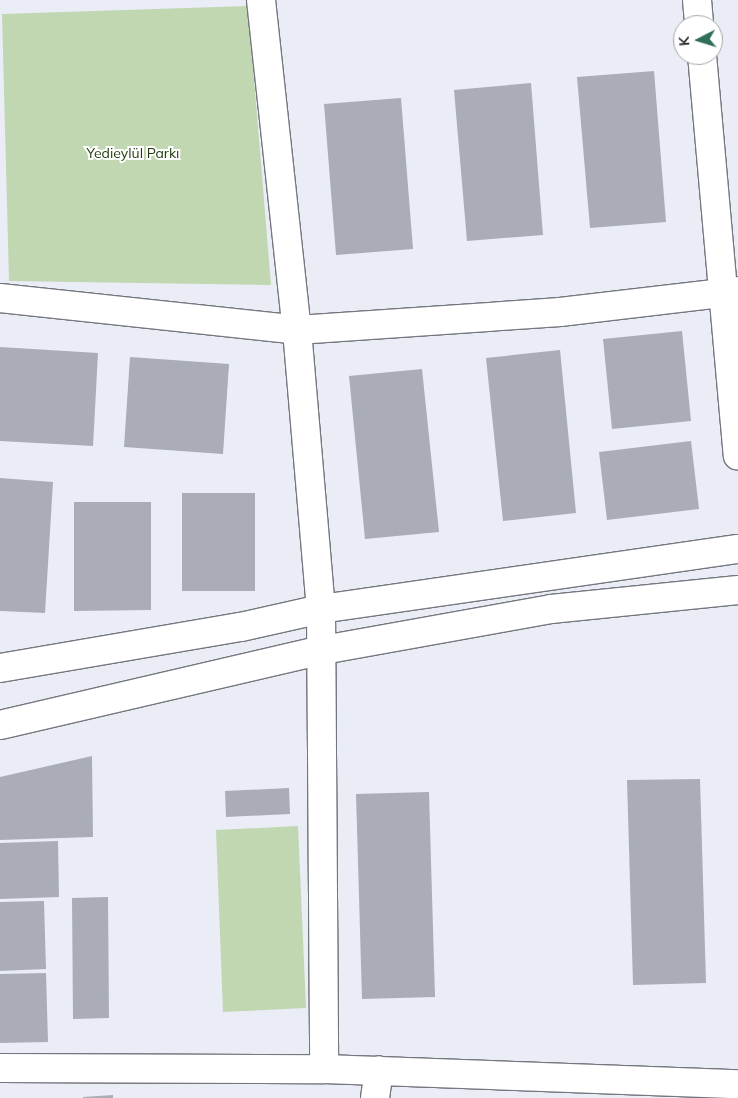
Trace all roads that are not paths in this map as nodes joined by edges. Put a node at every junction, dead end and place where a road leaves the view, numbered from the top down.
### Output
1 (261, 0) edge
2 (697, 0) edge
3 (698, 15) edge
4 (703, 65) edge
5 (729, 292) edge
6 (0, 298) edge
7 (297, 330) junction
8 (738, 455) edge
9 (738, 549) edge
10 (738, 590) edge
11 (321, 609) junction
12 (323, 650) junction
13 (0, 668) edge
14 (0, 726) edge
15 (0, 1068) edge
16 (324, 1068) junction
17 (379, 1070) junction
18 (738, 1084) edge
19 (653, 1090) edge
20 (375, 1098) edge

1 - 7 street
2 - 3 street
4 - 5 street
5 - 7 street
5 - 8 street
6 - 7 street
7 - 11 street
9 - 11 street
10 - 12 street
11 - 12 street
11 - 13 street
12 - 14 street
12 - 16 street
15 - 16 street
16 - 17 street
17 - 19 street
17 - 20 street
18 - 19 street

